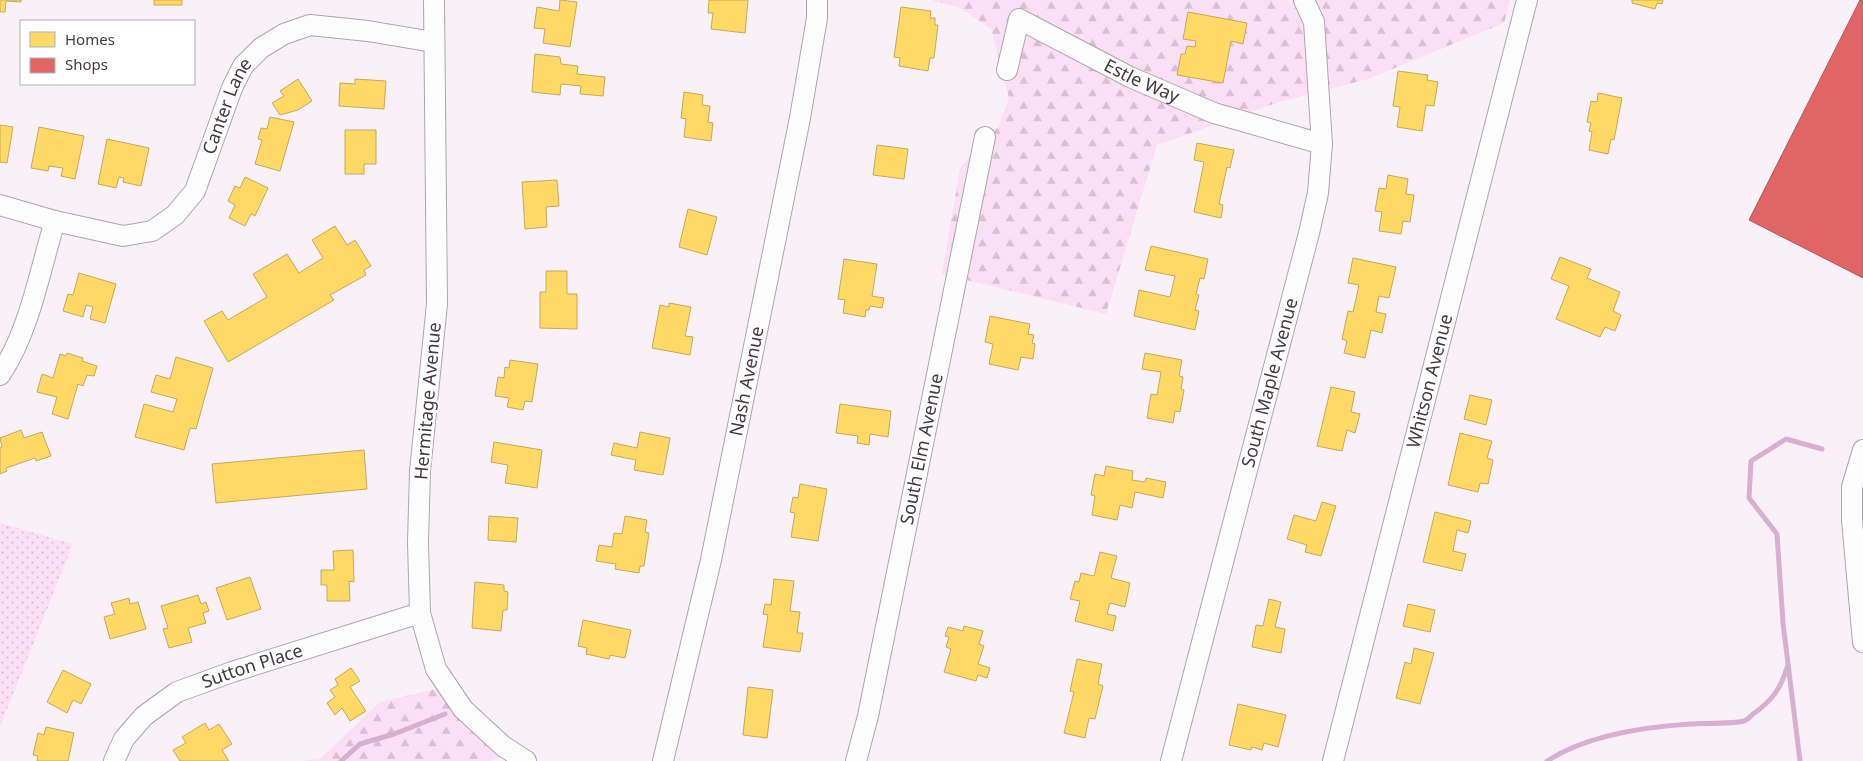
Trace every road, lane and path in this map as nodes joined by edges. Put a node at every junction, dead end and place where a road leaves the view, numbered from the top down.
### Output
1 (434, 0) edge
2 (817, 0) edge
3 (1304, 0) edge
4 (1527, 0) edge
5 (433, 42) junction
6 (1008, 70) dead end
7 (985, 137) dead end
8 (1322, 144) junction
9 (0, 205) edge
10 (55, 221) junction
11 (0, 375) edge
12 (1863, 450) edge
13 (420, 613) junction
14 (1863, 642) edge
15 (114, 761) edge
16 (526, 761) edge
17 (663, 761) edge
18 (856, 761) edge
19 (1171, 761) edge
20 (1333, 761) edge

1 - 5 street, Hermitage Avenue
2 - 17 street, Nash Avenue
3 - 8 street, South Maple Avenue
4 - 20 street, Whitson Avenue
5 - 10 street, Canter Lane
5 - 13 street, Hermitage Avenue
6 - 8 street, Estle Way
7 - 18 street, South Elm Avenue
8 - 19 street, South Maple Avenue
9 - 10 street, Canter Lane
10 - 11 street
12 - 14 street
13 - 15 street, Sutton Place
13 - 16 street, Hermitage Avenue

